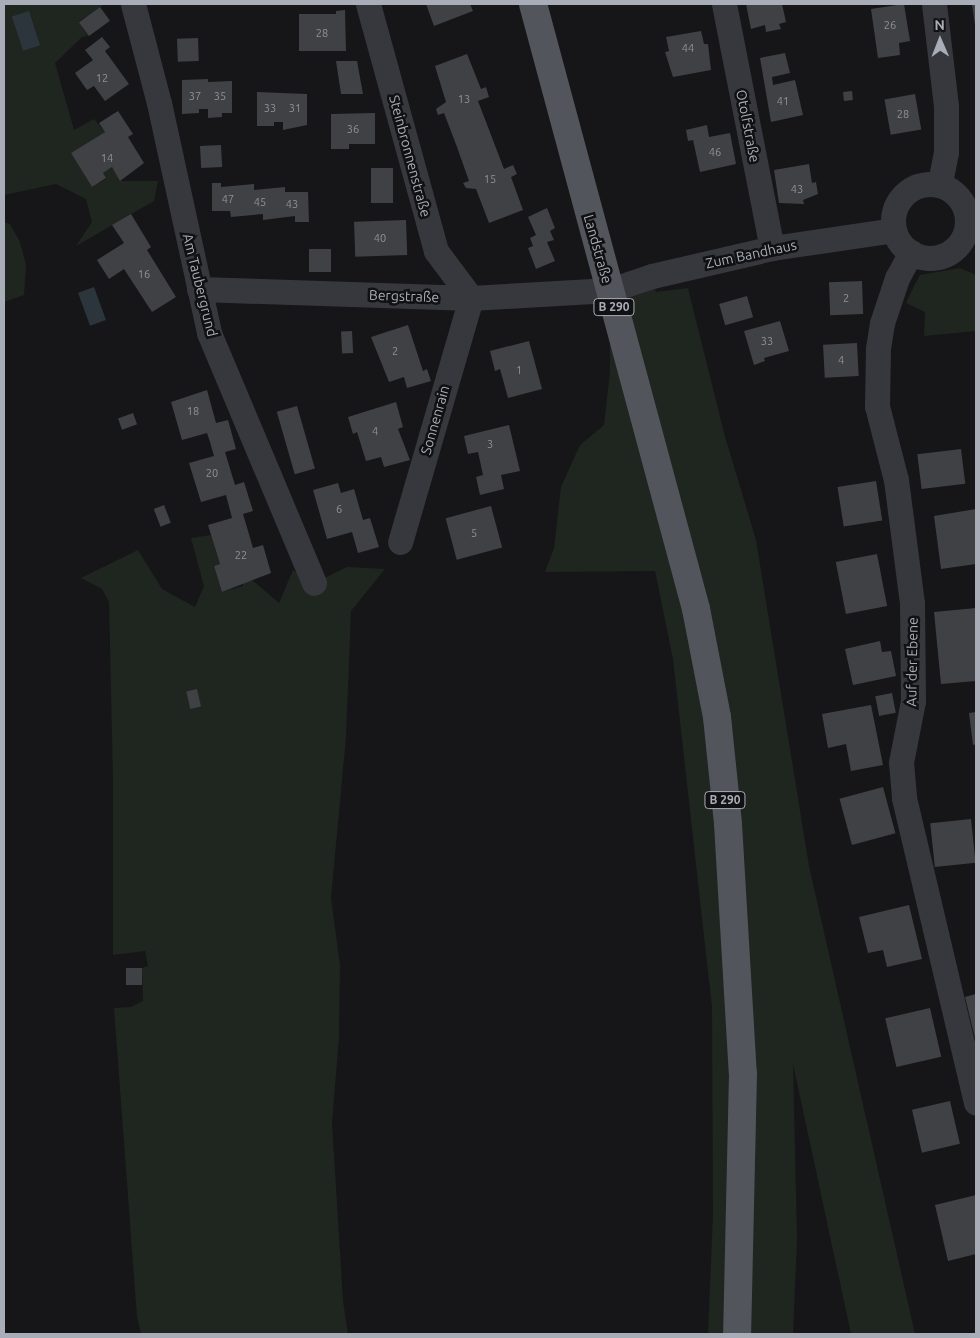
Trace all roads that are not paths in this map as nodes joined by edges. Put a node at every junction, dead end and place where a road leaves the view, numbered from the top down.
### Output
1 (133, 4) edge
2 (368, 4) edge
3 (533, 4) edge
4 (724, 4) edge
5 (934, 4) edge
6 (940, 184) junction
7 (894, 230) junction
8 (970, 244) edge
9 (772, 248) junction
10 (911, 252) junction
11 (199, 289) junction
12 (610, 290) junction
13 (471, 298) junction
14 (400, 542) dead end
15 (314, 583) dead end
16 (976, 1102) edge
17 (737, 1334) edge

1 - 11 street, Am Taubergrund
2 - 13 street, Steinbronnenstraße
3 - 12 main road, Landstraße / B 290
4 - 9 street, Otolfstraße
5 - 6 street
6 - 7 street
6 - 8 street
7 - 9 street, Zum Bandhaus
7 - 10 street
8 - 10 street
9 - 12 street, Zum Bandhaus
10 - 16 street, Auf der Ebene
11 - 13 street, Bergstraße
11 - 15 street, Am Taubergrund
12 - 13 street, Bergstraße
12 - 17 main road, Landstraße / B 290
13 - 14 street, Sonnenrain

